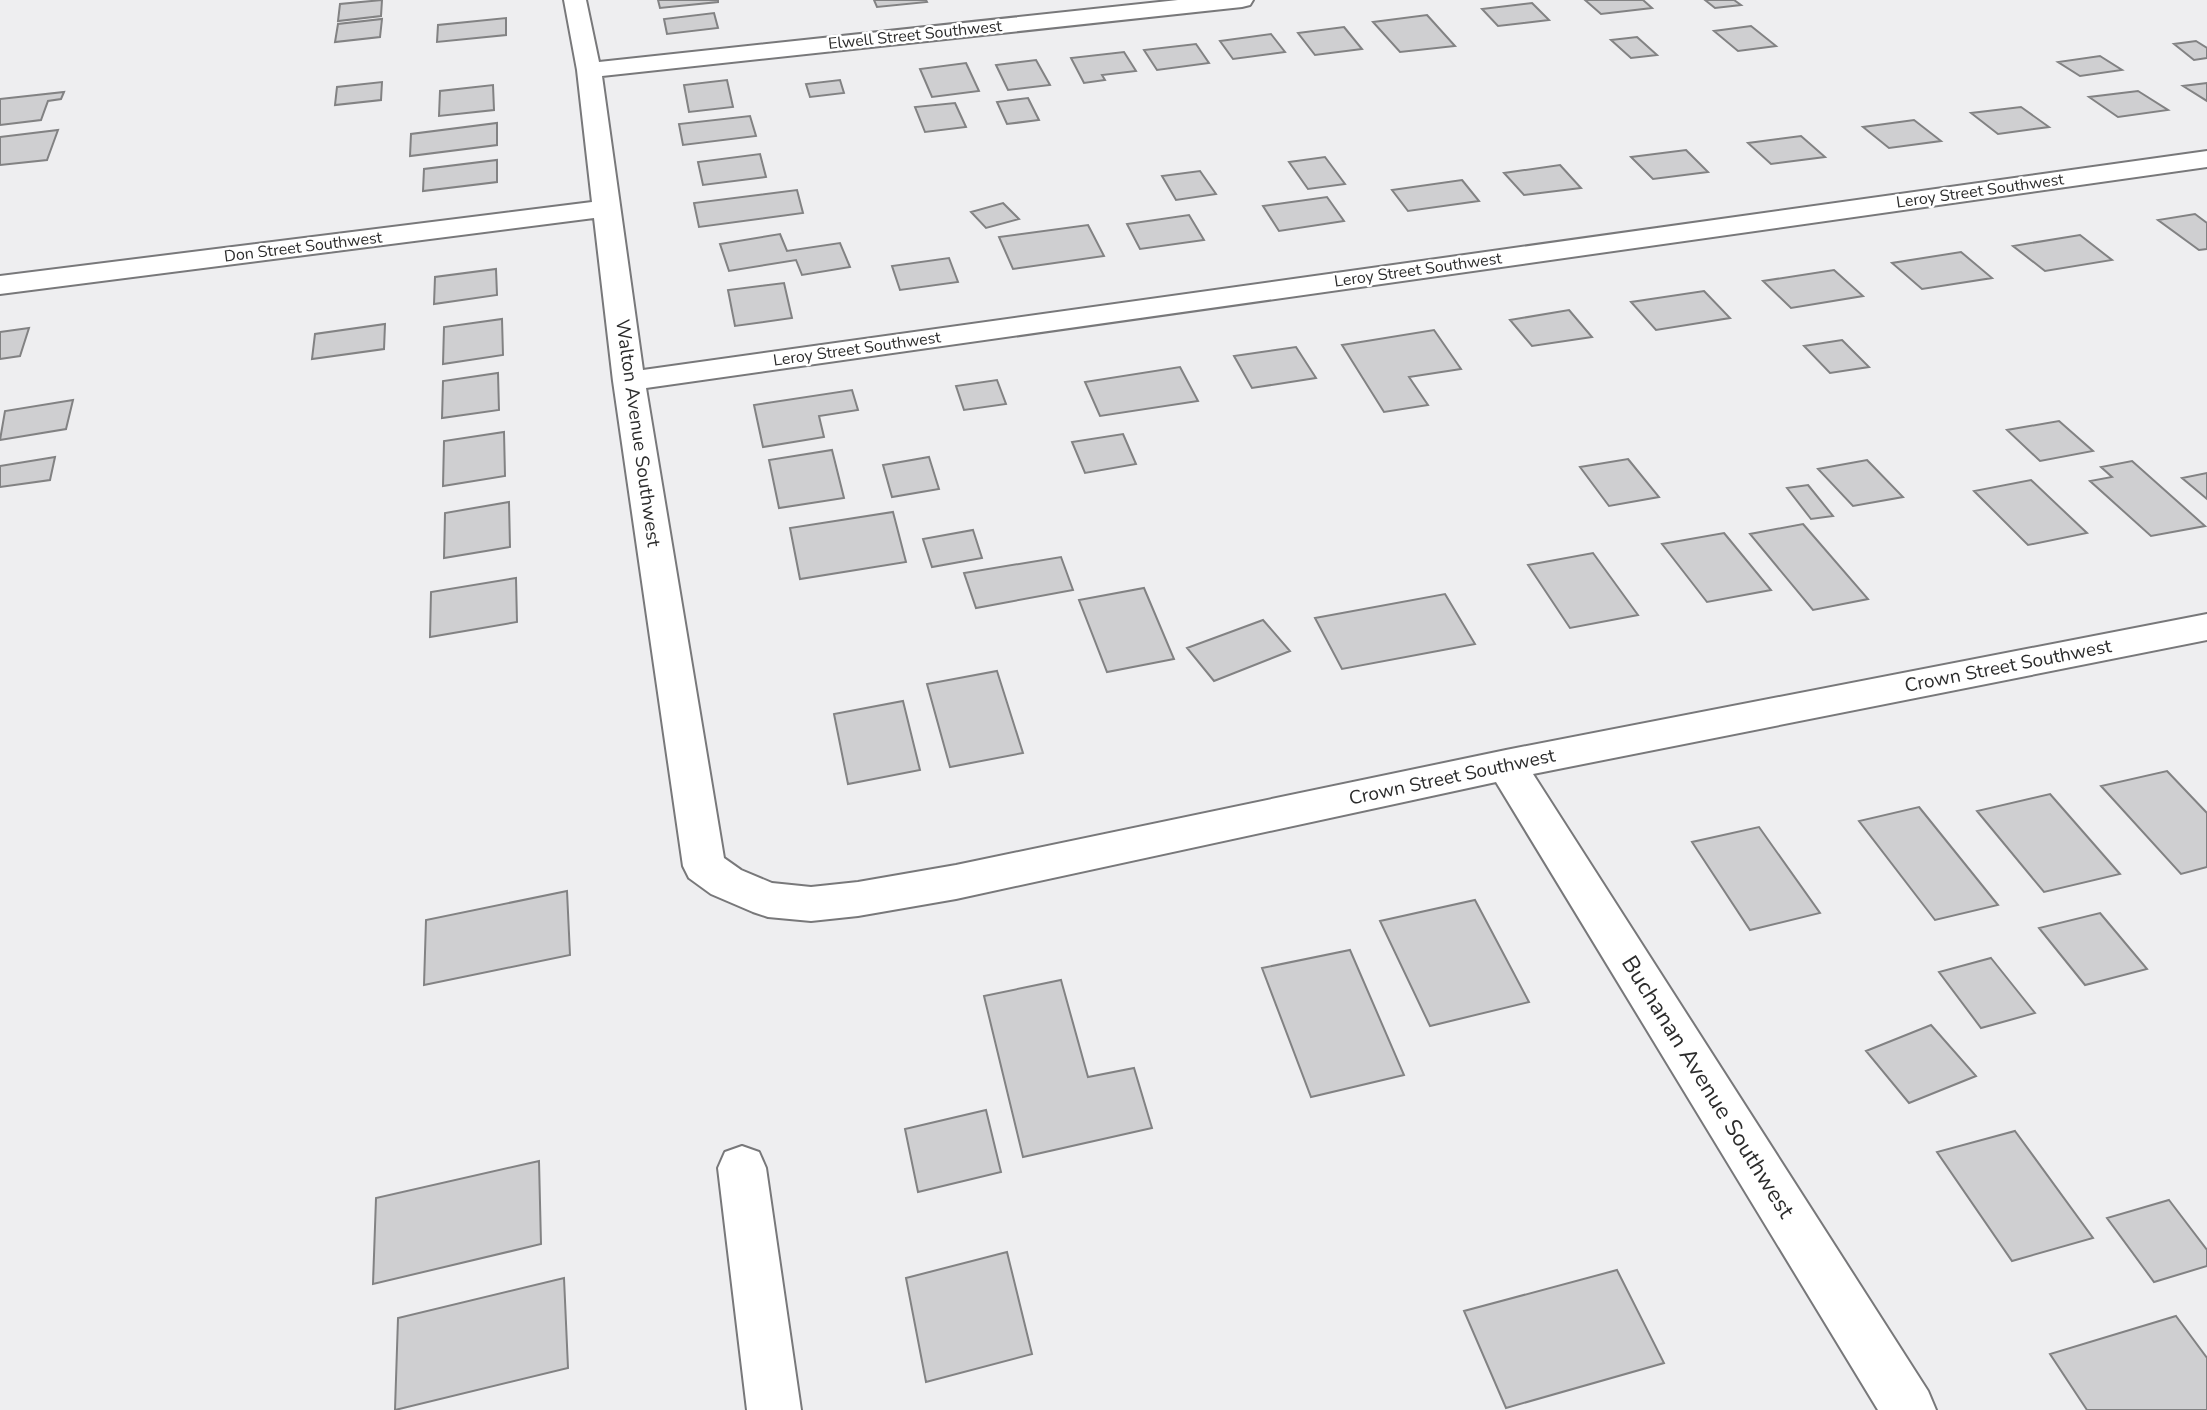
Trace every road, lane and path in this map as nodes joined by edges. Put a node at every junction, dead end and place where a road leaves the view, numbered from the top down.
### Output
1 (575, 0) edge
2 (1242, 0) edge
3 (589, 70) junction
4 (2207, 159) edge
5 (607, 208) junction
6 (0, 285) edge
7 (629, 381) junction
8 (2207, 627) edge
9 (1506, 765) junction
10 (704, 866) joint
11 (742, 1168) dead end
12 (774, 1410) edge
13 (1909, 1410) edge

1 - 3 street, Walton Avenue Southwest
2 - 3 street, Elwell Street Southwest
3 - 5 street, Walton Avenue Southwest
4 - 7 street, Leroy Street Southwest
5 - 6 street, Don Street Southwest
5 - 7 street, Walton Avenue Southwest
7 - 10 street, Walton Avenue Southwest
8 - 9 street, Crown Street Southwest
9 - 10 street, Crown Street Southwest
9 - 13 street, Buchanan Avenue Southwest
11 - 12 street

